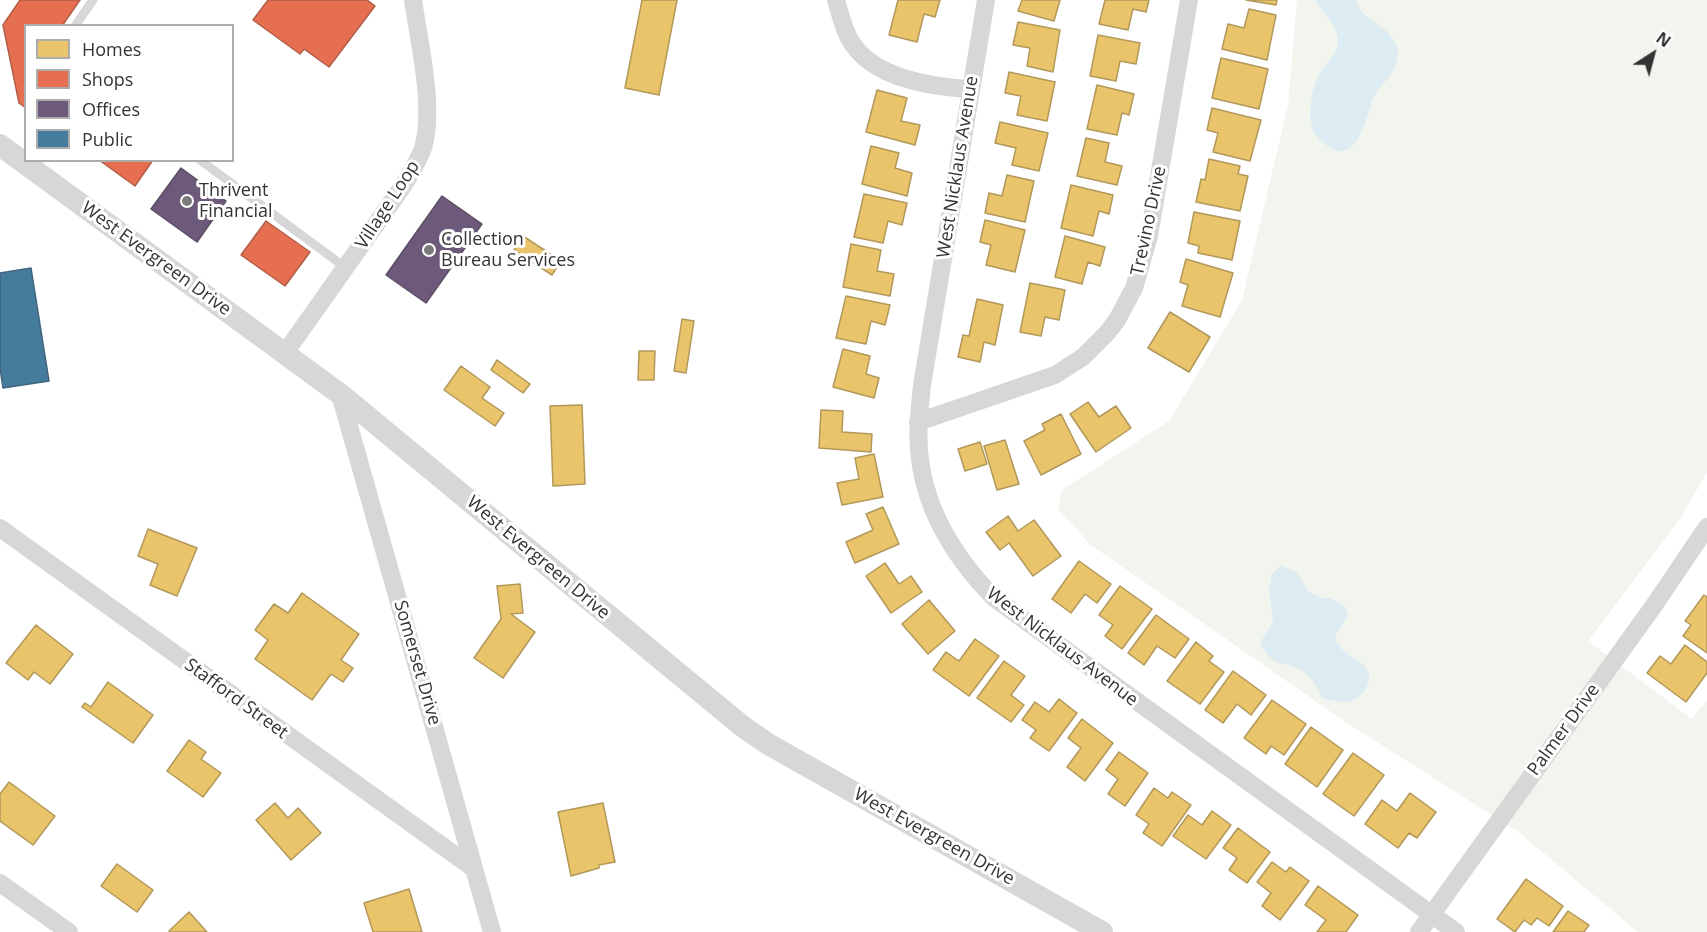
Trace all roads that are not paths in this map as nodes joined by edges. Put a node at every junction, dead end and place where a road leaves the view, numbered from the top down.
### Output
1 (93, 0) edge
2 (413, 0) edge
3 (836, 0) edge
4 (986, 0) edge
5 (1189, 0) edge
6 (76, 24) edge
7 (971, 89) junction
8 (0, 145) edge
9 (203, 162) edge
10 (346, 268) junction
11 (285, 353) junction
12 (340, 394) junction
13 (918, 422) junction
14 (1707, 527) edge
15 (0, 528) edge
16 (473, 868) junction
17 (0, 883) edge
18 (1432, 915) junction
19 (69, 932) edge
20 (492, 932) edge
21 (1102, 932) edge
22 (1419, 932) edge
23 (1456, 932) edge

1 - 6 lane
2 - 10 street, Village Loop
3 - 7 street
4 - 7 street, West Nicklaus Avenue
5 - 13 street, Trevino Drive
7 - 13 street, West Nicklaus Avenue
8 - 11 street, West Evergreen Drive
9 - 10 lane
10 - 11 street, Village Loop
11 - 12 street, West Evergreen Drive
12 - 16 street, Somerset Drive
12 - 21 street, West Evergreen Drive
13 - 18 street, West Nicklaus Avenue
14 - 18 street, Palmer Drive
15 - 16 street, Stafford Street
16 - 20 street, Somerset Drive
17 - 19 street
18 - 22 street, Palmer Drive
18 - 23 street, West Nicklaus Avenue

